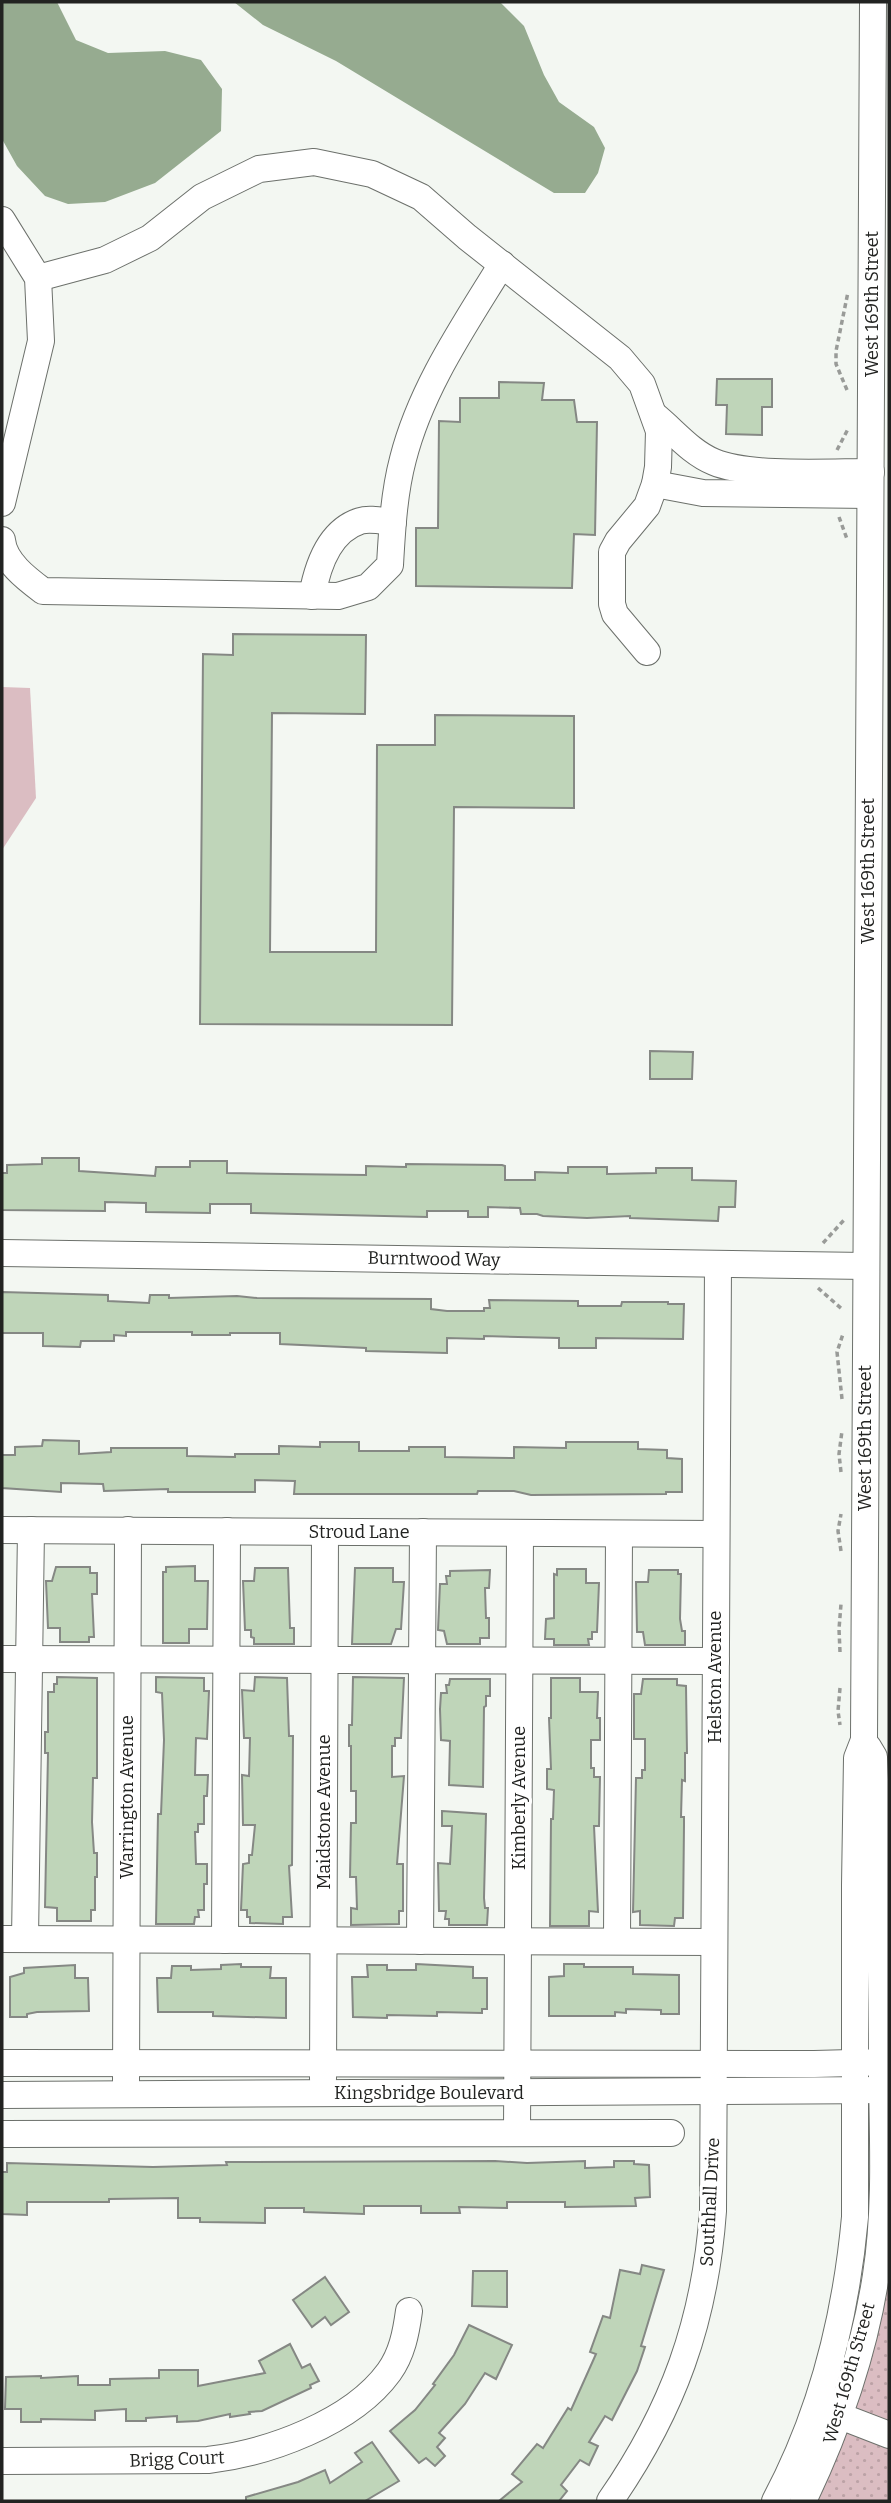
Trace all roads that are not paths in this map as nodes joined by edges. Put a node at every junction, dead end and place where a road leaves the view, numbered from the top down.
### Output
1 (873, 2) edge
2 (2, 220) edge
3 (502, 264) junction
4 (38, 278) junction
5 (654, 415) junction
6 (733, 467) junction
7 (871, 484) junction
8 (682, 489) junction
9 (651, 495) junction
10 (2, 503) edge
11 (393, 522) junction
12 (2, 540) edge
13 (312, 596) junction
14 (646, 652) dead end
15 (878, 984) edge
16 (2, 1253) edge
17 (718, 1264) junction
18 (866, 1266) junction
19 (2, 1530) edge
20 (31, 1530) junction
21 (128, 1530) junction
22 (227, 1531) junction
23 (326, 1532) junction
24 (423, 1532) junction
25 (520, 1533) junction
26 (619, 1534) junction
27 (716, 1534) junction
28 (2, 1659) edge
29 (29, 1660) junction
30 (128, 1660) junction
31 (227, 1660) junction
32 (325, 1660) junction
33 (423, 1661) junction
34 (520, 1661) junction
35 (618, 1661) junction
36 (716, 1661) junction
37 (864, 1740) junction
38 (885, 1880) edge
39 (13, 1939) edge
40 (127, 1939) junction
41 (225, 1940) junction
42 (323, 1940) junction
43 (420, 1941) junction
44 (519, 1941) junction
45 (617, 1941) junction
46 (714, 1942) junction
47 (855, 2062) junction
48 (886, 2062) edge
49 (2, 2063) edge
50 (126, 2063) junction
51 (322, 2064) junction
52 (518, 2064) junction
53 (714, 2064) junction
54 (886, 2090) edge
55 (713, 2091) junction
56 (855, 2091) junction
57 (518, 2092) junction
58 (323, 2093) junction
59 (126, 2094) junction
60 (2, 2095) edge
61 (127, 2133) junction
62 (517, 2133) junction
63 (671, 2133) dead end
64 (2, 2134) edge
65 (409, 2311) dead end
66 (840, 2416) junction
67 (889, 2435) edge
68 (2, 2461) edge
69 (610, 2501) edge
70 (775, 2501) edge
71 (803, 2501) edge

1 - 7 street, West 169th Street
2 - 4 street
3 - 4 street
3 - 5 street
3 - 11 street
4 - 10 street
5 - 6 street
5 - 9 street
6 - 7 street
6 - 8 street
7 - 8 street
7 - 15 street, West 169th Street
8 - 9 street
9 - 14 street
11 - 13 street
11 - 13 street
12 - 13 street
15 - 18 street, West 169th Street
16 - 17 street, Burntwood Way
17 - 18 street, Burntwood Way
17 - 27 street, Helston Avenue
18 - 37 street, West 169th Street
19 - 20 street, Stroud Lane
20 - 21 street, Stroud Lane
20 - 29 street
21 - 22 street, Stroud Lane
21 - 30 street, Warrington Avenue
22 - 23 street, Stroud Lane
22 - 31 street
23 - 24 street, Stroud Lane
23 - 32 street, Maidstone Avenue
24 - 25 street, Stroud Lane
24 - 33 street
25 - 26 street, Stroud Lane
25 - 34 street, Kimberly Avenue
26 - 27 street, Stroud Lane
26 - 35 street
27 - 36 street, Helston Avenue
28 - 29 street
29 - 30 street
29 - 39 street
30 - 31 street
30 - 40 street, Warrington Avenue
31 - 32 street
31 - 41 street
32 - 33 street
32 - 42 street, Maidstone Avenue
33 - 34 street
33 - 43 street
34 - 35 street
34 - 44 street, Kimberly Avenue
35 - 36 street
35 - 45 street
36 - 46 street, Helston Avenue
37 - 38 street, West 169th Street
37 - 47 street, West 169th Street
38 - 48 street, West 169th Street
39 - 40 street
40 - 41 street
40 - 50 street, Warrington Avenue
41 - 42 street
42 - 43 street
42 - 51 street, Maidstone Avenue
43 - 44 street
44 - 45 street
44 - 52 street, Kimberly Avenue
45 - 46 street
46 - 53 street, Helston Avenue
47 - 48 street, Kingsbridge Boulevard
47 - 53 street, Kingsbridge Boulevard
47 - 56 street, West 169th Street
48 - 54 street, West 169th Street
49 - 50 street, Kingsbridge Boulevard
50 - 51 street, Kingsbridge Boulevard
50 - 59 street, Warrington Avenue
51 - 52 street, Kingsbridge Boulevard
51 - 58 street, Maidstone Avenue
52 - 53 street, Kingsbridge Boulevard
52 - 57 street, Kimberly Avenue
53 - 55 street, Helston Avenue
54 - 56 street, Kingsbridge Boulevard
54 - 66 street, West 169th Street
55 - 56 street, Kingsbridge Boulevard
55 - 57 street, Kingsbridge Boulevard
55 - 69 street, Southhall Drive
56 - 70 street, West 169th Street
57 - 58 street, Kingsbridge Boulevard
57 - 62 street, Kimberly Avenue
58 - 59 street, Kingsbridge Boulevard
59 - 60 street, Kingsbridge Boulevard
59 - 61 street, Warrington Avenue
61 - 62 street
61 - 64 street
62 - 63 street
65 - 68 street, Brigg Court
66 - 67 street
66 - 71 street, West 169th Street

